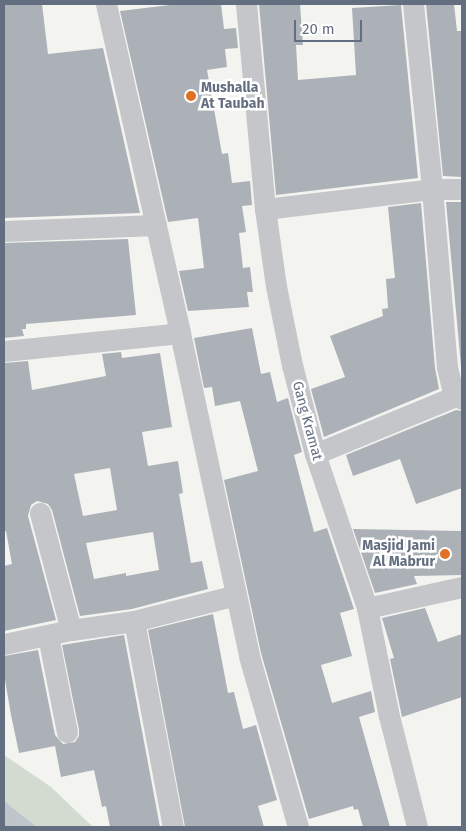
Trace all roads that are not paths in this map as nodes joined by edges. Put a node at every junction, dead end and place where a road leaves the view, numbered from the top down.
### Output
1 (106, 4) edge
2 (246, 4) edge
3 (412, 4) edge
4 (432, 189) junction
5 (462, 189) edge
6 (265, 210) junction
7 (156, 225) junction
8 (4, 231) edge
9 (180, 333) junction
10 (4, 352) edge
11 (459, 397) edge
12 (315, 454) junction
13 (40, 513) dead end
14 (462, 587) edge
15 (236, 595) junction
16 (367, 608) junction
17 (134, 621) junction
18 (71, 630) junction
19 (48, 636) junction
20 (4, 644) edge
21 (67, 732) dead end
22 (173, 827) edge
23 (298, 827) edge
24 (417, 827) edge

1 - 7 street
2 - 6 street, Gang Kramat
3 - 4 street
4 - 5 street
4 - 6 street
4 - 11 street
6 - 12 street, Gang Kramat
7 - 8 street
7 - 9 street
9 - 10 street
9 - 15 street
11 - 12 street
12 - 16 street, Gang Kramat
13 - 18 street
14 - 16 street
15 - 17 street
15 - 23 street
16 - 24 street, Gang Kramat
17 - 18 street
17 - 22 street
18 - 19 street
19 - 20 street
19 - 21 street

